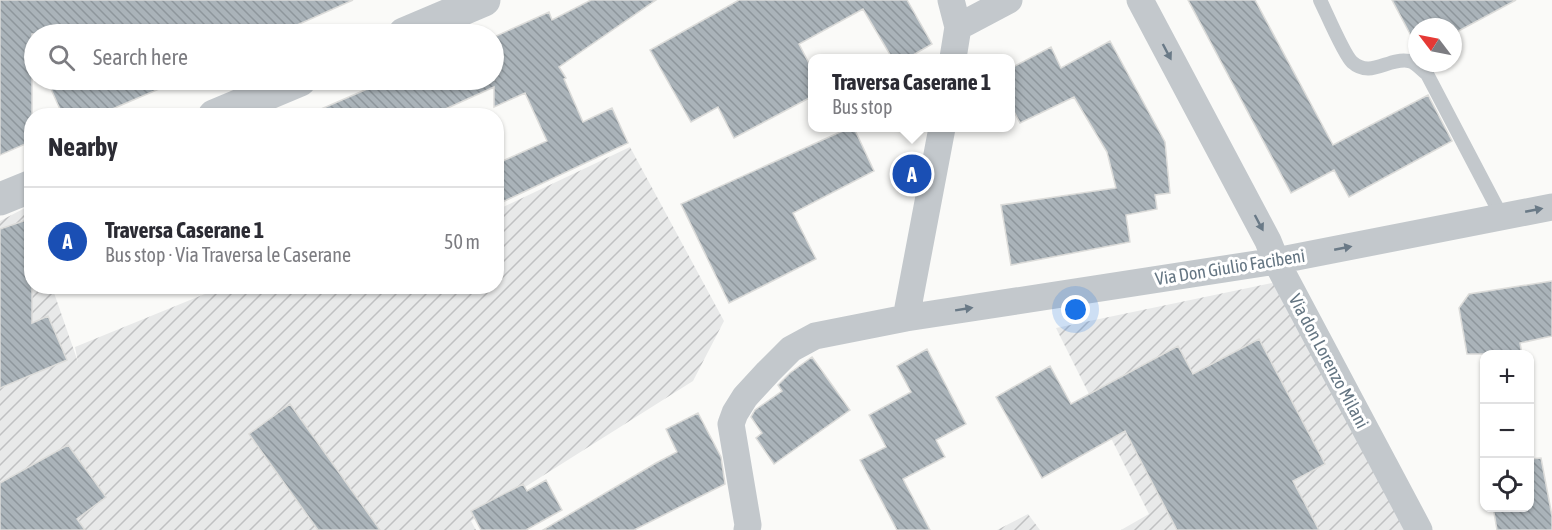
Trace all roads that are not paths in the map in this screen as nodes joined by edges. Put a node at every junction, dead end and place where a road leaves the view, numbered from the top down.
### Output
1 (484, 0) edge
2 (951, 0) edge
3 (1009, 0) edge
4 (1140, 0) edge
5 (1320, 0) edge
6 (428, 24) edge
7 (958, 27) junction
8 (954, 54) edge
9 (276, 90) edge
10 (233, 108) edge
11 (941, 132) edge
12 (24, 189) edge
13 (0, 199) edge
14 (1552, 207) edge
15 (1502, 217) junction
16 (1276, 261) junction
17 (906, 318) junction
18 (747, 530) edge
19 (1419, 530) edge

1 - 6 street
2 - 7 street
3 - 7 street
4 -> 16 street, Via don Lorenzo Milani
5 - 15 lane
7 - 8 street
9 - 10 street
11 - 17 street
12 - 13 street
15 -> 14 street, Via Don Giulio Facibeni
16 -> 15 street, Via Don Giulio Facibeni
17 -> 16 street, Via Don Giulio Facibeni
16 - 19 street, Via don Lorenzo Milani
17 - 18 street, Via Don Giulio Facibeni

